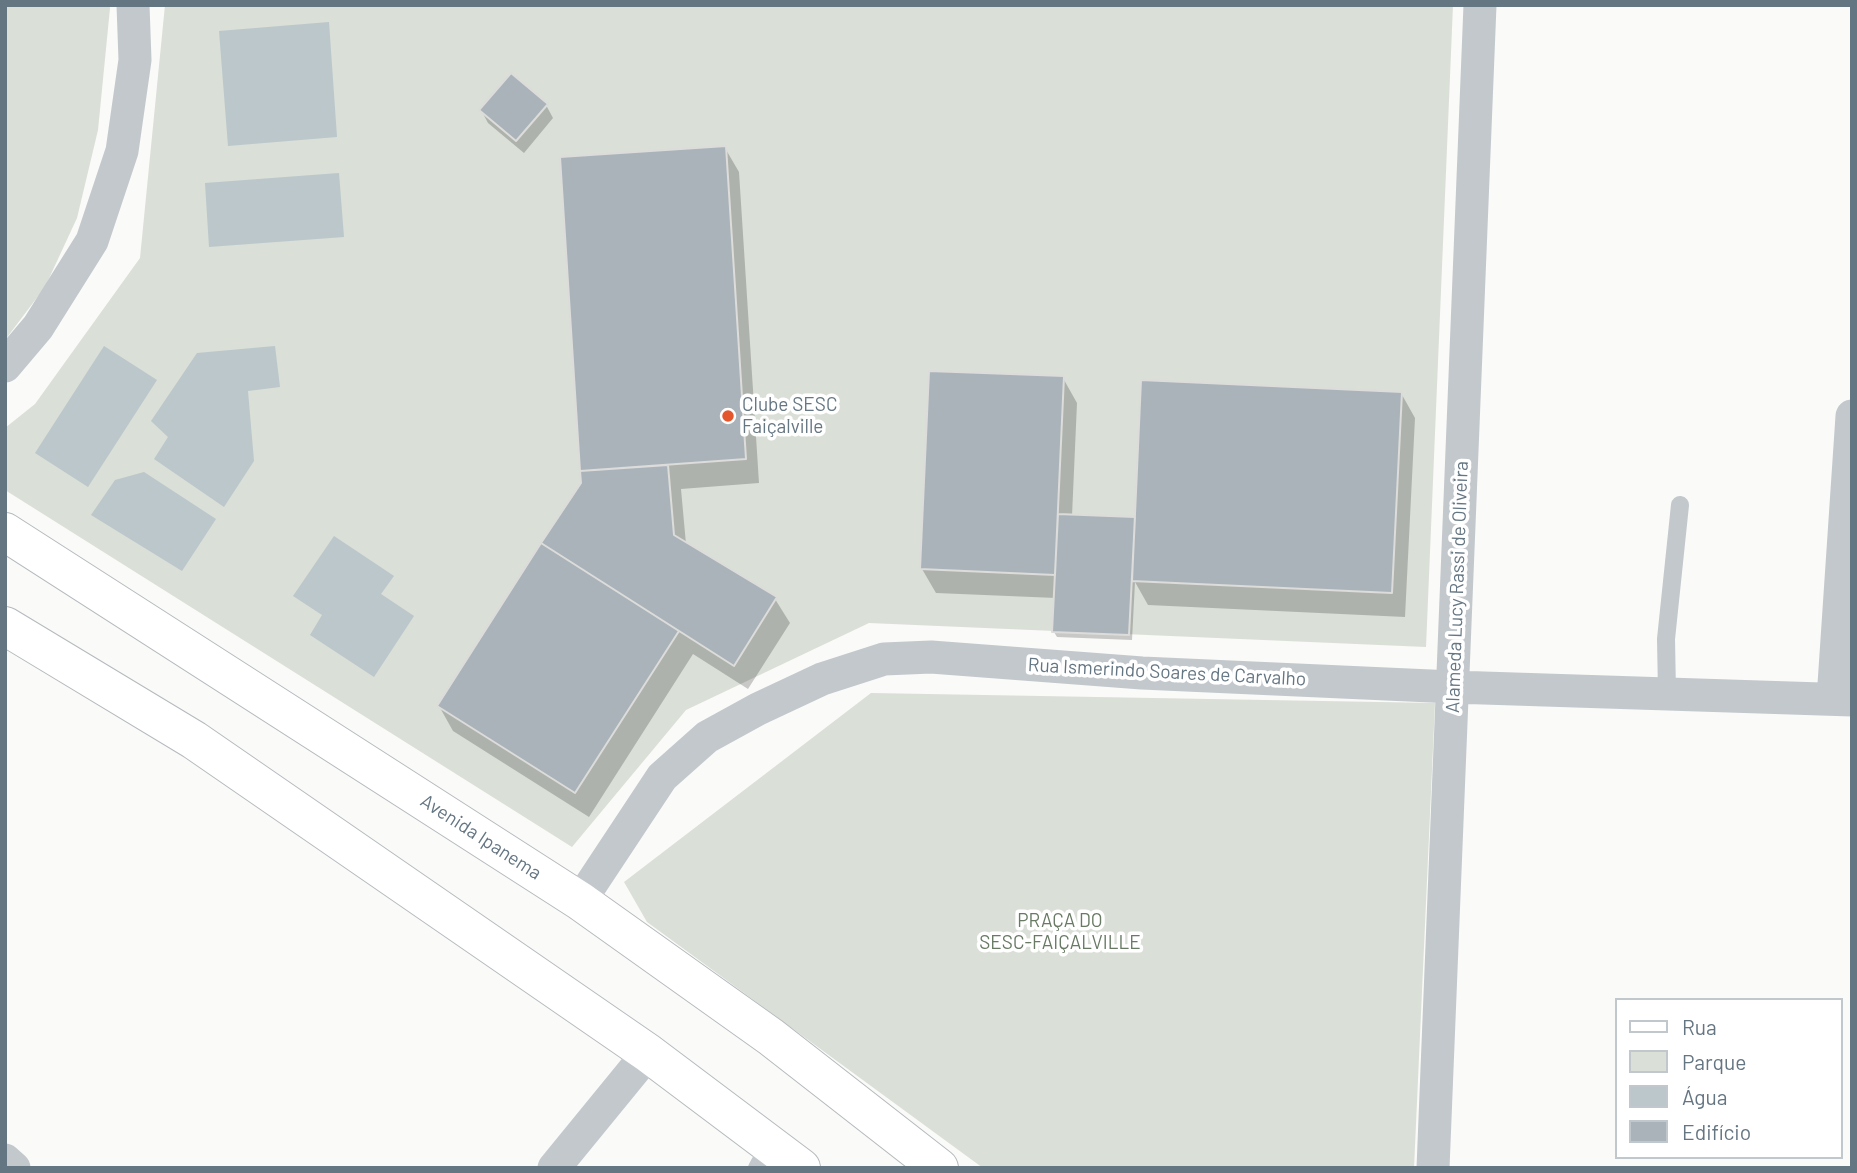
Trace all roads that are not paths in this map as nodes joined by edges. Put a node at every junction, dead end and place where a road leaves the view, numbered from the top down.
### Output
1 (133, 5) edge
2 (1480, 5) edge
3 (5, 366) edge
4 (1851, 436) edge
5 (1680, 505) dead end
6 (5, 532) edge
7 (1847, 570) edge
8 (5, 626) edge
9 (1453, 687) junction
10 (1667, 693) junction
11 (1842, 700) edge
12 (580, 901) junction
13 (648, 1053) junction
14 (763, 1156) edge
15 (5, 1160) edge
16 (14, 1168) edge
17 (554, 1168) edge
18 (801, 1168) edge
19 (939, 1168) edge
20 (1433, 1168) edge

1 - 3 street
2 - 9 street, Alameda Lucy Rassi de Oliveira
4 - 7 street
5 - 10 lane
6 - 12 main road, Avenida Ipanema
7 - 11 street
8 - 13 main road
9 - 10 street, Rua Ismerindo Soares de Carvalho
9 - 12 street, Rua Ismerindo Soares de Carvalho
9 - 20 street, Alameda Lucy Rassi de Oliveira
10 - 11 street, Rua Ismerindo Soares de Carvalho
12 - 19 main road, Avenida Ipanema
13 - 14 main road
13 - 17 street
14 - 18 main road
15 - 16 street

